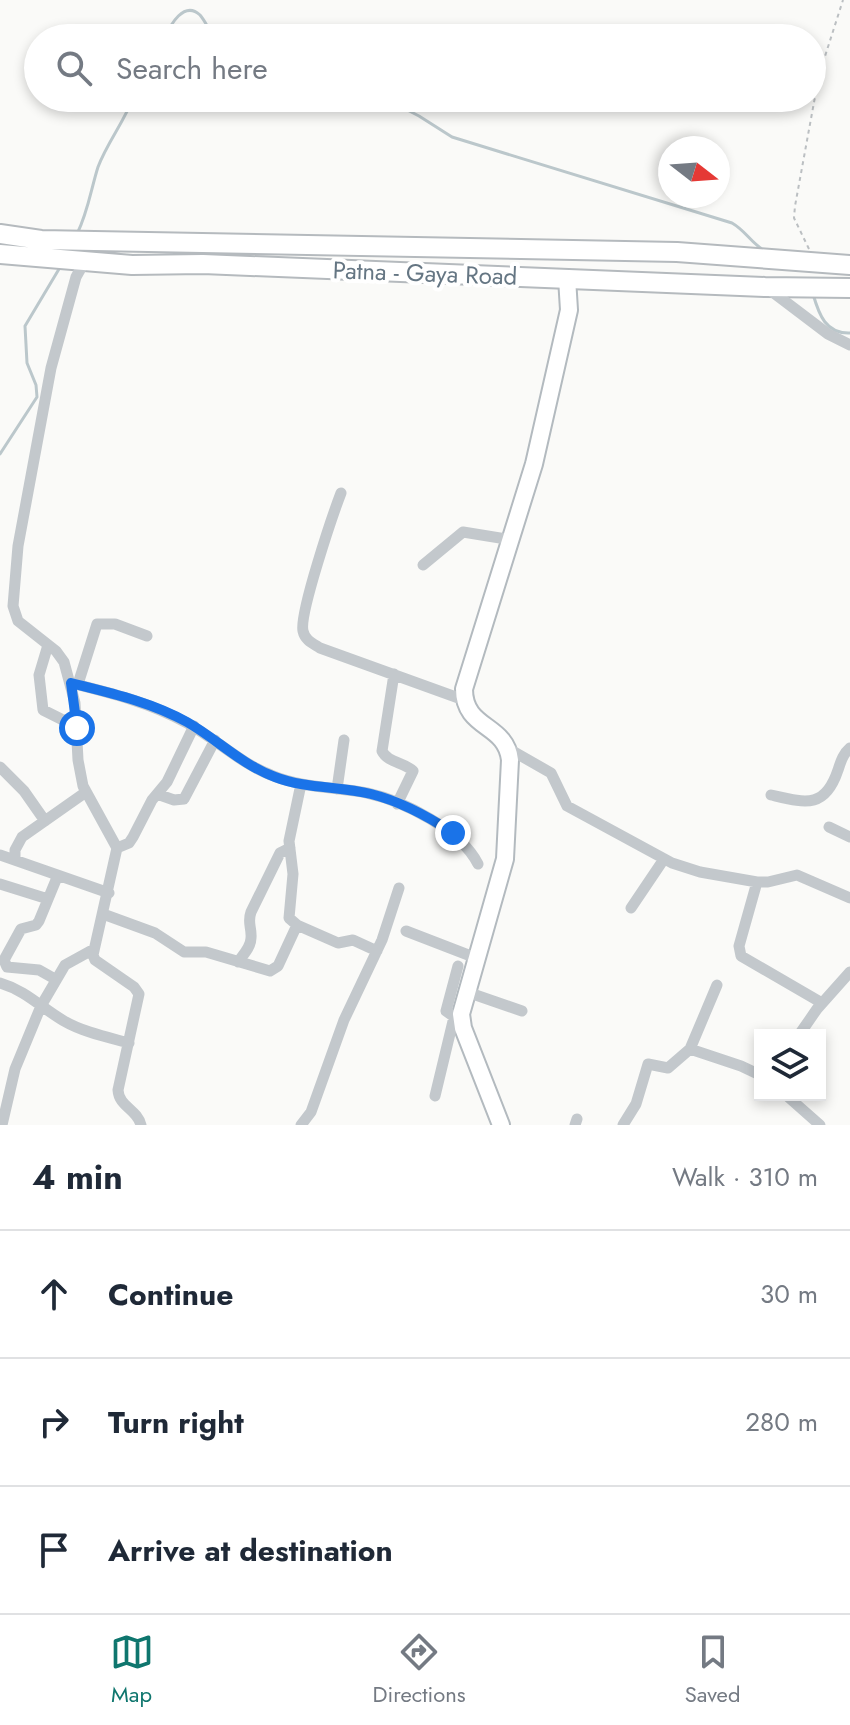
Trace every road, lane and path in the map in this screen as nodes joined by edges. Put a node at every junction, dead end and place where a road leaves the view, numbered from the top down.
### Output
1 (843, 0) edge
2 (826, 53) edge
3 (813, 112) edge
4 (0, 234) edge
5 (0, 254) edge
6 (85, 261) junction
7 (814, 263) junction
8 (850, 265) edge
9 (567, 278) junction
10 (765, 287) junction
11 (850, 288) edge
12 (850, 345) edge
13 (341, 493) dead end
14 (512, 540) junction
15 (423, 565) dead end
16 (0, 613) edge
17 (14, 614) junction
18 (147, 636) dead end
19 (48, 645) junction
20 (394, 674) junction
21 (75, 684) junction
22 (464, 700) junction
23 (77, 723) junction
24 (194, 726) junction
25 (215, 740) junction
26 (344, 740) dead end
27 (850, 748) edge
28 (509, 749) junction
29 (0, 767) edge
30 (301, 784) junction
31 (337, 789) junction
32 (86, 792) junction
33 (157, 794) junction
34 (771, 795) dead end
35 (397, 804) junction
36 (45, 821) junction
37 (829, 827) dead end
38 (850, 837) edge
39 (117, 848) junction
40 (290, 848) junction
41 (0, 855) edge
42 (664, 859) junction
43 (15, 860) junction
44 (478, 864) dead end
45 (58, 875) junction
46 (757, 882) junction
47 (0, 884) edge
48 (399, 888) dead end
49 (109, 893) junction
50 (850, 898) edge
51 (48, 899) junction
52 (631, 908) dead end
53 (103, 914) junction
54 (297, 925) junction
55 (406, 931) dead end
56 (94, 949) junction
57 (377, 951) junction
58 (476, 958) junction
59 (238, 962) junction
60 (458, 966) dead end
61 (850, 972) edge
62 (55, 979) junction
63 (0, 983) edge
64 (717, 985) dead end
65 (467, 992) junction
66 (822, 1003) junction
67 (41, 1006) junction
68 (522, 1011) dead end
69 (458, 1019) junction
70 (803, 1029) edge
71 (129, 1043) junction
72 (690, 1049) junction
73 (754, 1072) edge
74 (435, 1096) dead end
75 (793, 1101) edge
76 (2, 1125) edge
77 (141, 1125) edge
78 (301, 1125) edge
79 (501, 1125) edge
80 (623, 1125) edge
81 (820, 1125) edge

1 - 2 path
3 - 7 path
4 - 7 main road
5 - 6 main road, Patna - Gaya Road
6 - 9 main road, Patna - Gaya Road
6 - 17 street
7 - 8 main road
9 - 10 main road, Patna - Gaya Road
9 - 14 street
10 - 11 main road, Patna - Gaya Road
10 - 12 street
13 - 20 street
14 - 15 street
14 - 22 street
16 - 17 street
17 - 19 street
18 - 21 street
19 - 21 street
19 - 23 street
20 - 22 street
20 - 35 street
21 - 23 street
21 - 24 street
22 - 28 street
23 - 32 street
24 - 25 street
24 - 33 street
25 - 30 street
25 - 33 street
26 - 31 street
27 - 34 street
28 - 42 street
28 - 58 street
29 - 36 street
30 - 31 street
30 - 40 street
31 - 35 street
32 - 36 street
32 - 39 street
33 - 39 street
35 - 44 street
36 - 43 street
37 - 38 street
39 - 49 street
40 - 54 street
40 - 59 street
41 - 43 street
42 - 46 street
42 - 52 street
43 - 45 street
45 - 49 street
45 - 51 street
46 - 50 street
46 - 66 street
47 - 51 street
48 - 57 street
49 - 53 street
51 - 62 street
53 - 56 street
53 - 59 street
54 - 57 street
54 - 59 street
55 - 58 street
56 - 62 street
56 - 71 street
57 - 78 street
58 - 65 street
60 - 69 street
61 - 66 street
62 - 67 street
63 - 67 street
64 - 72 street
65 - 68 street
65 - 69 street
66 - 70 street
67 - 71 street
67 - 76 street
69 - 74 street
69 - 79 street
71 - 77 street
72 - 73 street
72 - 80 street
75 - 81 street

